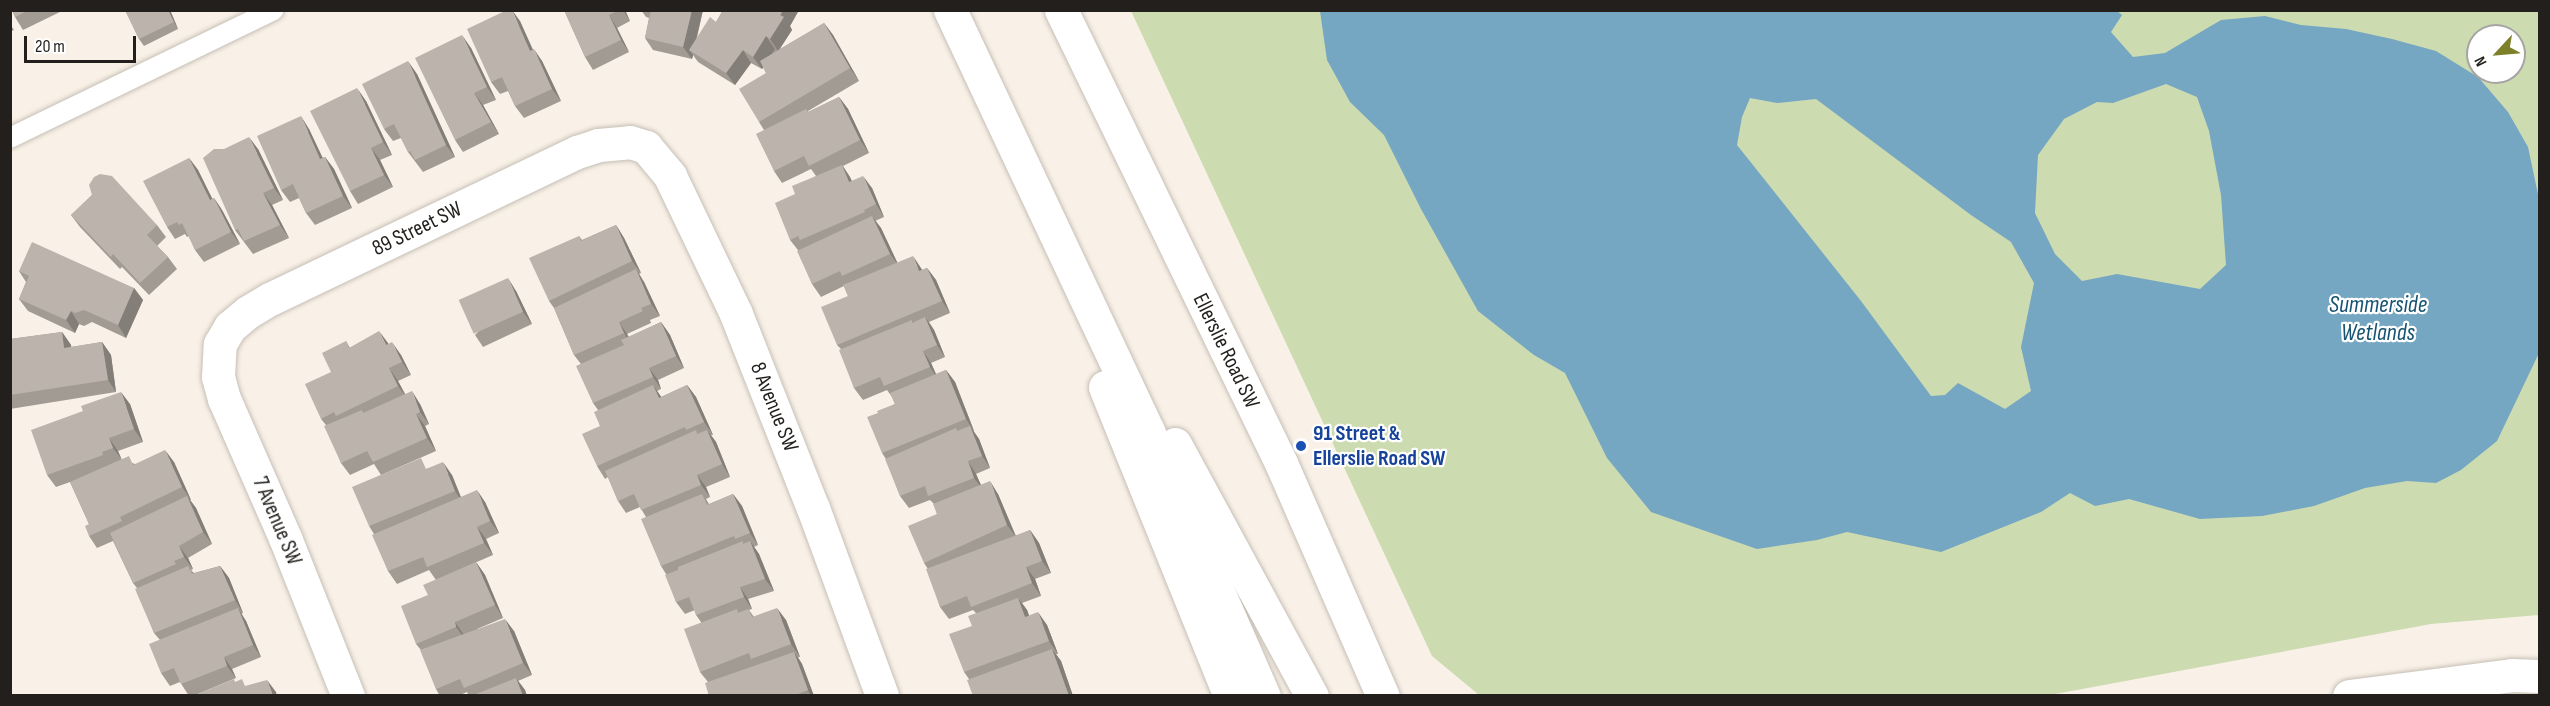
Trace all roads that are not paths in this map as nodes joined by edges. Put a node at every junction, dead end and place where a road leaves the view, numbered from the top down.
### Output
1 (274, 10) edge
2 (950, 10) edge
3 (1061, 10) edge
4 (995, 106) junction
5 (10, 138) edge
6 (630, 142) joint
7 (220, 344) joint
8 (2540, 676) edge
9 (2392, 691) edge
10 (1383, 694) edge
11 (348, 696) edge
12 (882, 696) edge
13 (1230, 696) edge
14 (1264, 696) edge
15 (1312, 696) edge
16 (2349, 696) edge

1 - 5 lane
2 - 4 main road
3 - 10 main road, Ellerslie Road SW
4 - 13 main road
4 - 14 main road
4 - 15 main road
6 - 7 main road, 89 Street SW
6 - 12 main road, 8 Avenue SW
7 - 11 main road, 7 Avenue SW
8 - 9 main road
9 - 16 main road

